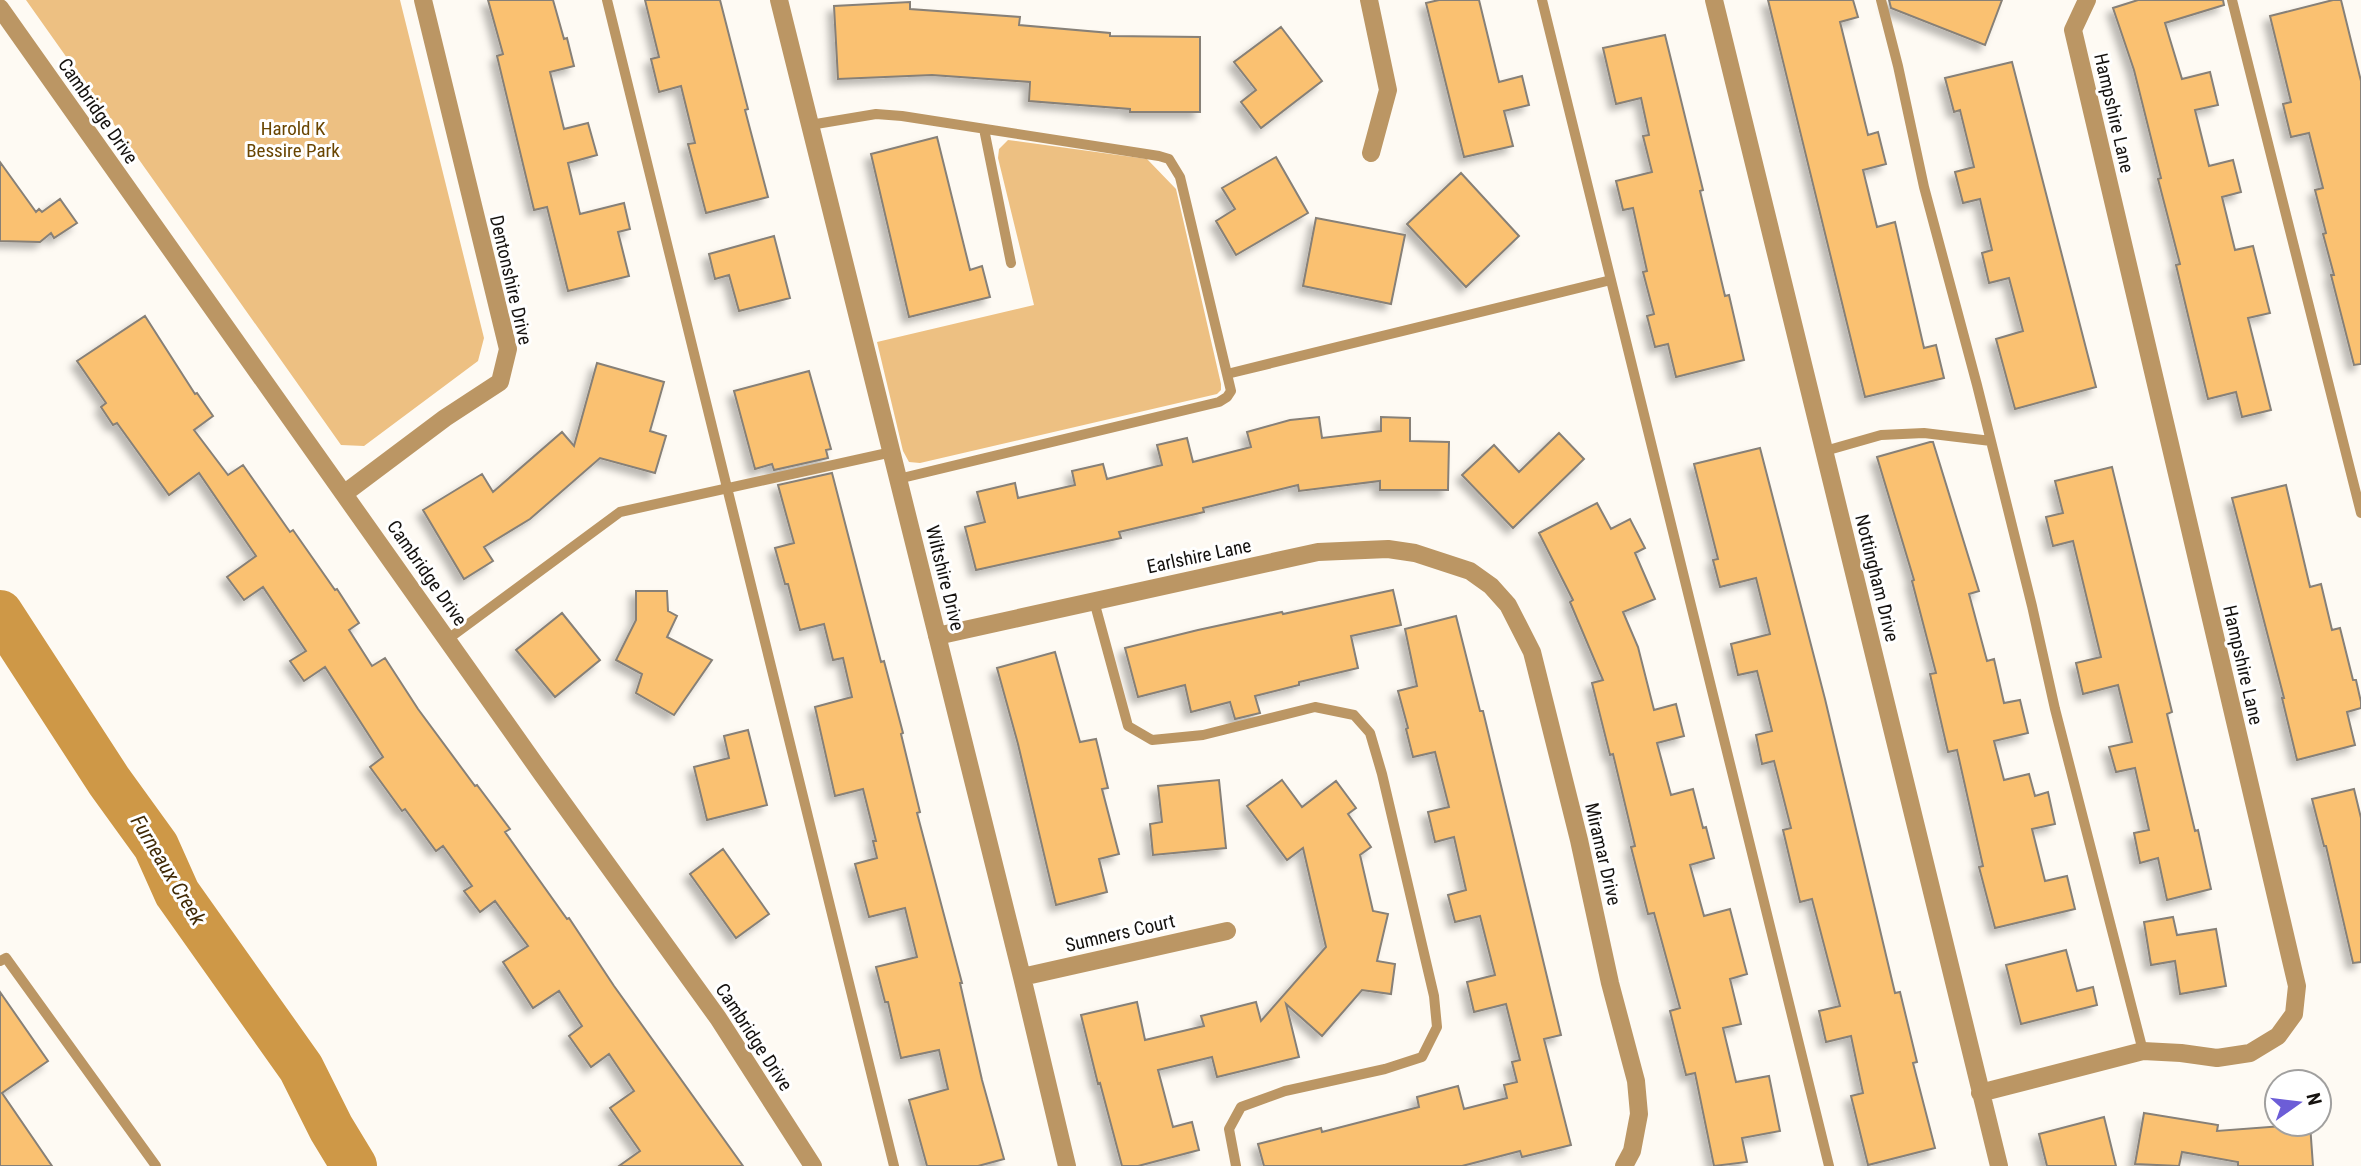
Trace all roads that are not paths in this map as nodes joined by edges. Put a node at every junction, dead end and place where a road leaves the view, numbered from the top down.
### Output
1 (423, 0) edge
2 (607, 0) edge
3 (779, 0) edge
4 (1369, 0) edge
5 (1542, 0) edge
6 (1714, 0) edge
7 (1881, 0) edge
8 (2087, 0) edge
9 (2232, 0) edge
10 (0, 8) edge
11 (810, 125) junction
12 (984, 129) junction
13 (1371, 153) dead end
14 (1011, 263) dead end
15 (1611, 280) junction
16 (1227, 374) junction
17 (1991, 441) junction
18 (1825, 451) junction
19 (892, 453) junction
20 (898, 479) junction
21 (727, 487) junction
22 (345, 493) junction
23 (2361, 513) edge
24 (1470, 571) joint
25 (1094, 601) junction
26 (937, 636) junction
27 (448, 639) junction
28 (1227, 931) dead end
29 (0, 961) edge
30 (1023, 977) junction
31 (2143, 1051) junction
32 (1980, 1093) junction
33 (1062, 1165) edge
34 (156, 1166) edge
35 (813, 1166) edge
36 (894, 1166) edge
37 (1236, 1166) edge
38 (1624, 1166) edge
39 (1829, 1166) edge
40 (1999, 1166) edge

1 - 22 street, Dentonshire Drive
2 - 21 lane
3 - 11 street, Wiltshire Drive
4 - 13 street
5 - 15 lane
6 - 18 street, Nottingham Drive
7 - 17 lane
8 - 31 street, Hampshire Lane
9 - 23 lane
10 - 22 street, Cambridge Drive
11 - 12 lane
11 - 19 street, Wiltshire Drive
12 - 14 lane
12 - 16 lane
15 - 16 lane
15 - 39 lane
16 - 20 lane
17 - 18 lane
17 - 31 lane
18 - 32 street, Nottingham Drive
19 - 20 street, Wiltshire Drive
19 - 21 lane
20 - 26 street, Wiltshire Drive
21 - 27 lane
21 - 36 lane
22 - 27 street, Cambridge Drive
24 - 25 street, Earlshire Lane
24 - 38 street, Miramar Drive
25 - 26 street, Earlshire Lane
25 - 37 lane
26 - 30 street, Wiltshire Drive
27 - 35 street, Cambridge Drive
28 - 30 street, Sumners Court
29 - 34 lane
30 - 33 street, Wiltshire Drive
31 - 32 street, Hampshire Lane
32 - 40 street, Nottingham Drive

